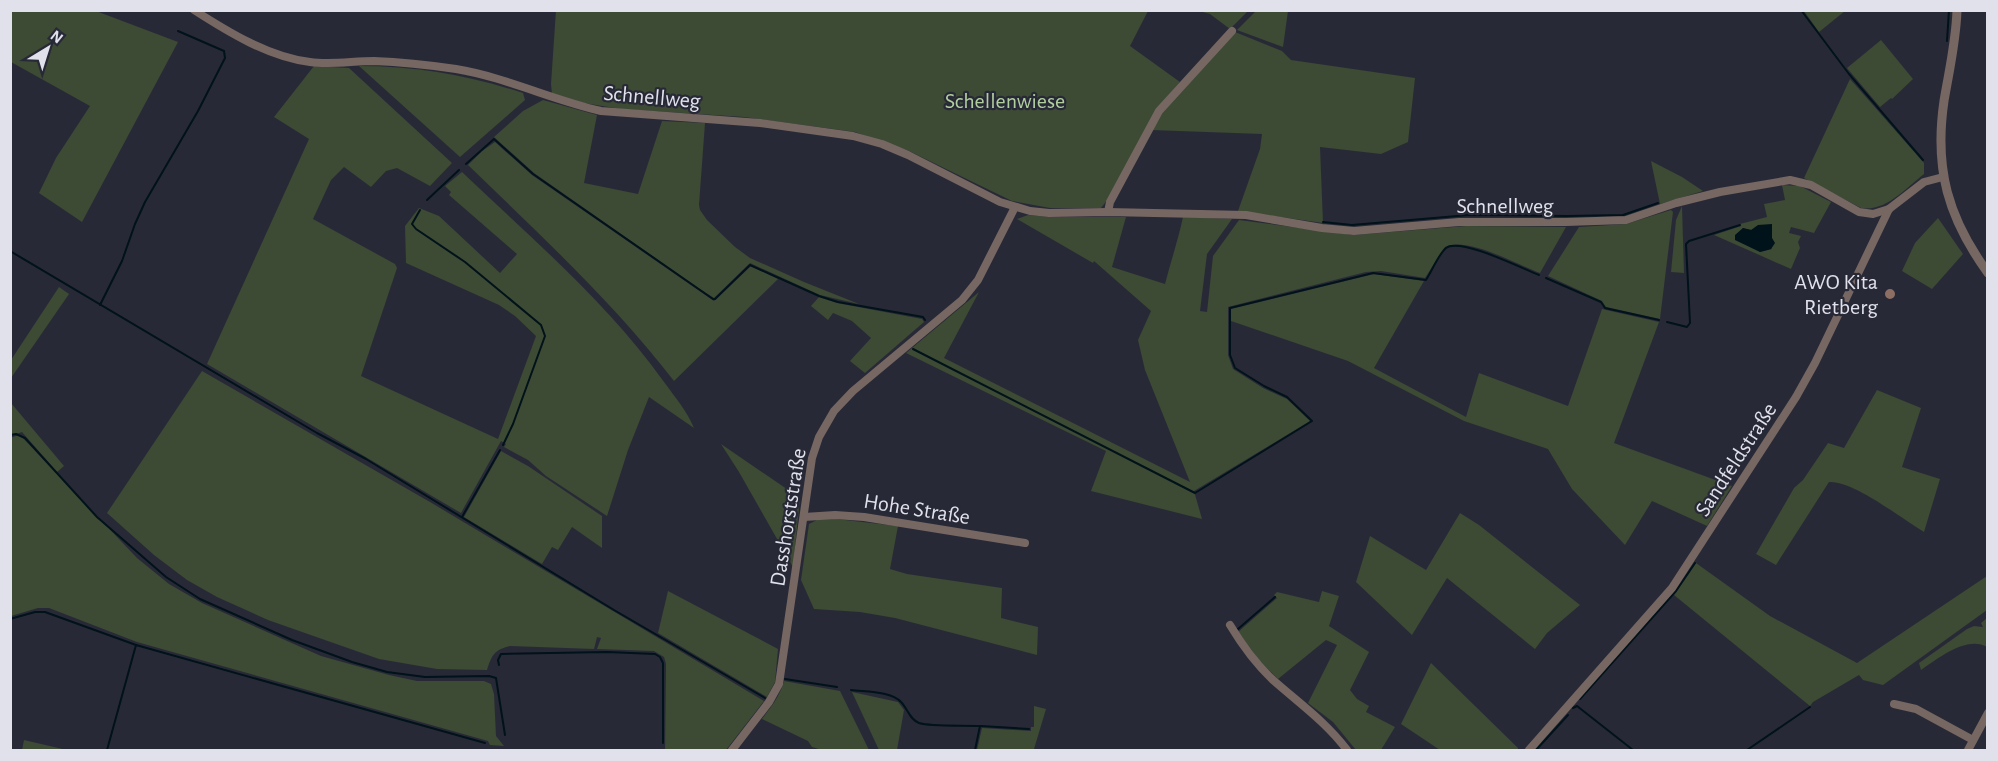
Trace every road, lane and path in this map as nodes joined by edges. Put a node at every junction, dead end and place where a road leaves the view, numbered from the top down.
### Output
1 (194, 10) edge
2 (1957, 10) edge
3 (1232, 31) dead end
4 (1943, 177) junction
5 (1015, 207) junction
6 (1889, 209) junction
7 (1108, 212) junction
8 (1988, 273) edge
9 (804, 517) junction
10 (1025, 543) dead end
11 (1230, 625) dead end
12 (1894, 705) dead end
13 (1988, 713) edge
14 (1973, 740) junction
15 (732, 750) edge
16 (1347, 750) edge
17 (1529, 750) edge
18 (1968, 750) edge

1 - 5 street, Schnellweg
2 - 4 street
3 - 7 street
4 - 6 street, Sandfeldstraße
4 - 8 street
5 - 7 street, Schnellweg
5 - 9 street, Dasshorststraße
6 - 7 street, Schnellweg
6 - 17 street, Sandfeldstraße
9 - 10 street, Hohe Straße
9 - 15 street, Dasshorststraße
11 - 16 street
12 - 14 street
13 - 14 street
14 - 18 street

